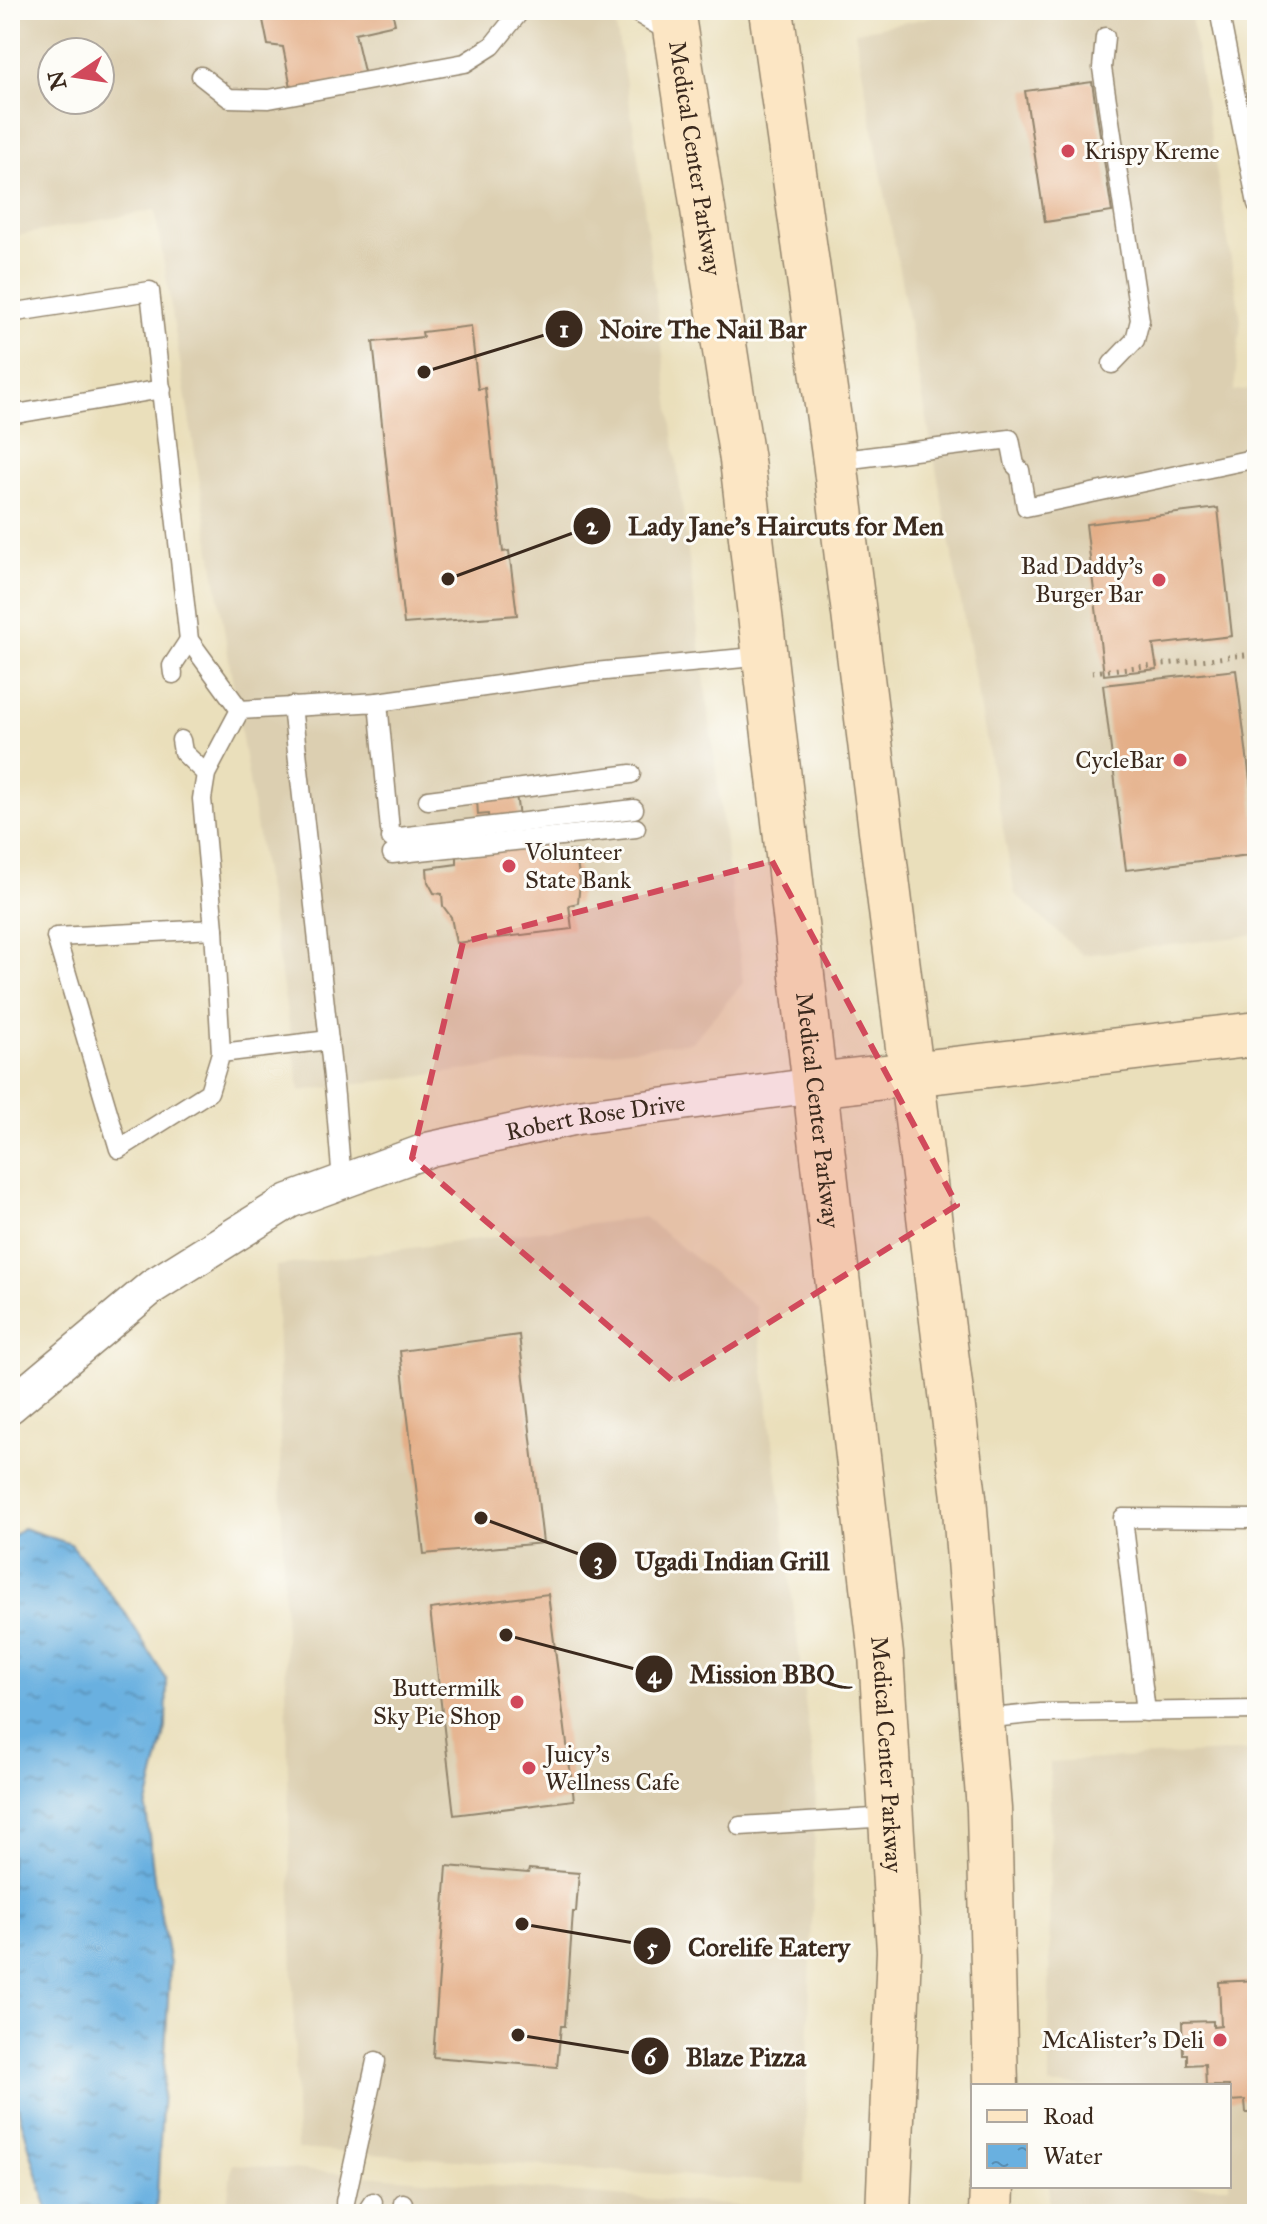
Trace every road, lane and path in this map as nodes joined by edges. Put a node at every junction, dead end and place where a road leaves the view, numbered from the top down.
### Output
1 (521, 10) edge
2 (632, 10) edge
3 (771, 10) edge
4 (1219, 10) edge
5 (674, 23) edge
6 (1105, 37) dead end
7 (201, 76) dead end
8 (1257, 204) edge
9 (10, 313) edge
10 (1112, 364) dead end
11 (162, 389) junction
12 (10, 415) edge
13 (1257, 458) edge
14 (835, 461) junction
15 (189, 640) junction
16 (1245, 655) dead end
17 (765, 656) junction
18 (1092, 672) dead end
19 (173, 674) dead end
20 (378, 702) junction
21 (292, 706) junction
22 (240, 710) junction
23 (181, 740) dead end
24 (206, 774) junction
25 (631, 774) dead end
26 (428, 800) dead end
27 (635, 818) dead end
28 (214, 929) junction
29 (1257, 1034) edge
30 (329, 1040) junction
31 (221, 1053) junction
32 (913, 1072) junction
33 (815, 1085) junction
34 (342, 1182) junction
35 (10, 1406) edge
36 (1257, 1519) edge
37 (1257, 1710) edge
38 (1146, 1712) junction
39 (982, 1719) junction
40 (890, 1817) junction
41 (740, 1826) dead end
42 (376, 2061) dead end
43 (996, 2084) edge
44 (992, 2188) edge
45 (345, 2202) dead end
46 (888, 2214) edge
47 (991, 2214) edge

1 - 7 lane
2 - 5 lane
3 - 14 main road
4 - 8 lane
5 - 17 main road, Medical Center Parkway
6 - 10 lane
9 - 11 lane
11 - 12 lane
11 - 15 lane
13 - 14 lane
14 - 32 main road
15 - 19 lane
15 - 22 lane
16 - 18 path
17 - 20 lane
17 - 33 main road, Medical Center Parkway
20 - 21 lane
20 - 27 lane
21 - 22 lane
21 - 30 lane
22 - 24 lane
23 - 24 lane
24 - 28 lane
25 - 26 lane
28 - 31 lane
28 - 31 lane
29 - 32 main road, Robert Rose Drive
30 - 31 lane
30 - 34 lane
32 - 33 main road, Robert Rose Drive
32 - 39 main road
33 - 34 street, Robert Rose Drive
33 - 40 main road, Medical Center Parkway
34 - 35 street, Robert Rose Drive
36 - 38 lane
37 - 38 lane
38 - 39 lane
39 - 43 main road
40 - 41 lane
40 - 46 main road, Medical Center Parkway
42 - 45 lane
44 - 47 main road

